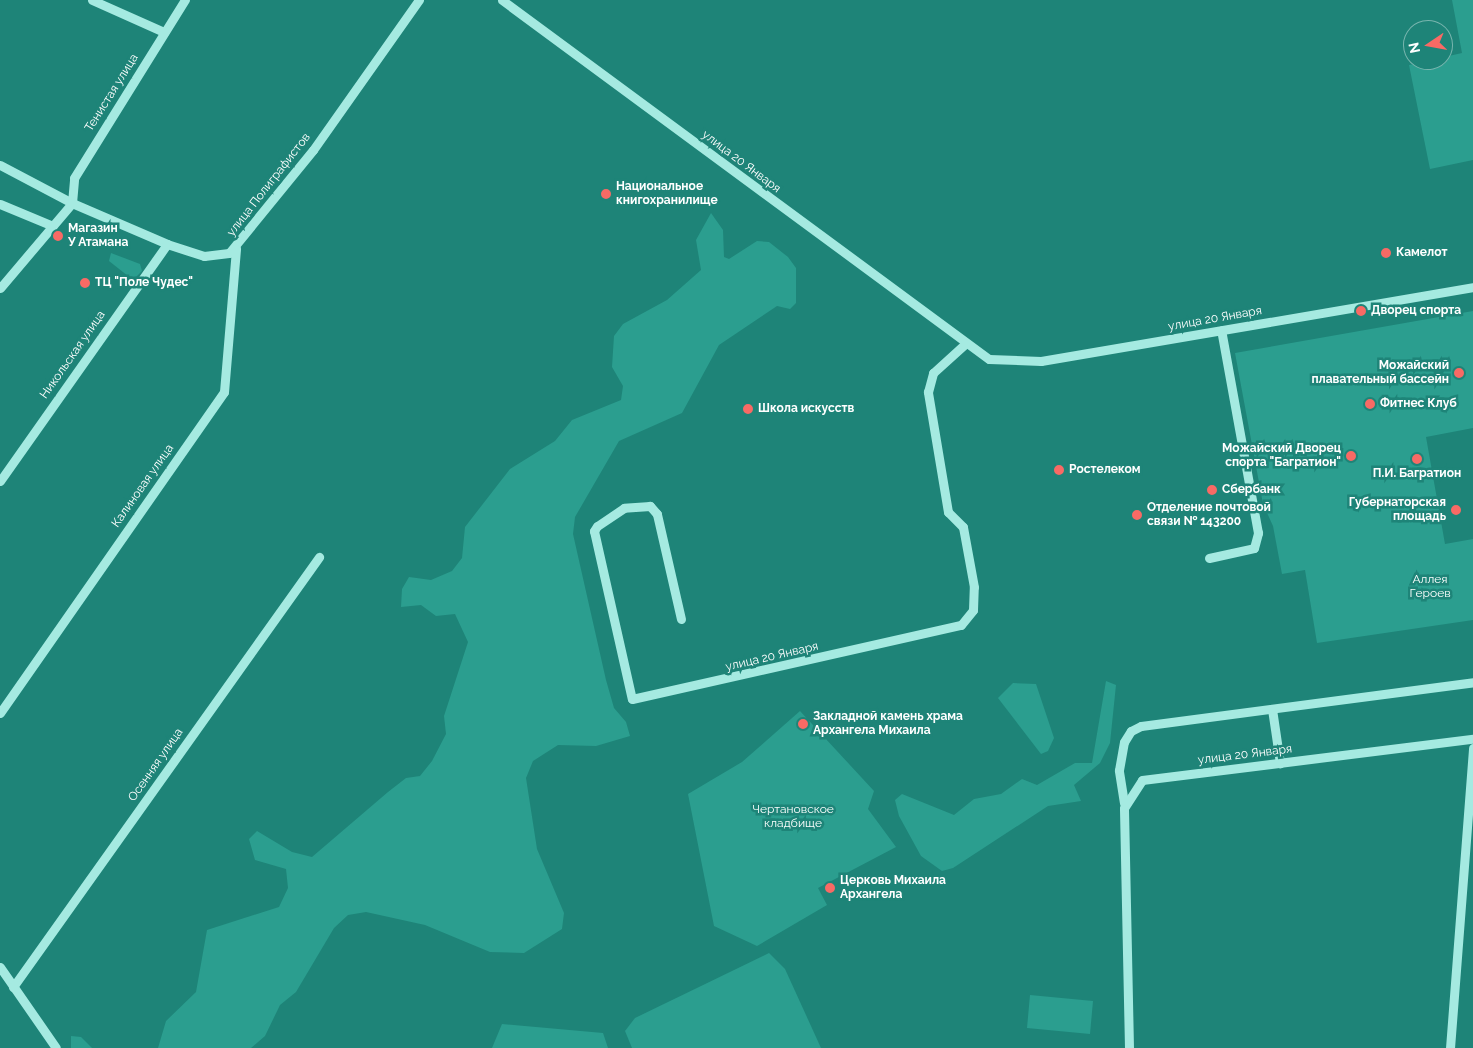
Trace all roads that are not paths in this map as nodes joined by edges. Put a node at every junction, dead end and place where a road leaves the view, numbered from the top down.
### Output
1 (92, 0) edge
2 (185, 0) edge
3 (419, 0) edge
4 (502, 0) edge
5 (164, 32) junction
6 (0, 165) edge
7 (72, 203) junction
8 (0, 204) edge
9 (53, 226) junction
10 (167, 244) junction
11 (236, 249) junction
12 (1473, 287) edge
13 (0, 288) edge
14 (1221, 330) junction
15 (965, 344) junction
16 (0, 481) edge
17 (319, 557) dead end
18 (1209, 558) dead end
19 (681, 619) dead end
20 (1473, 682) edge
21 (1272, 709) junction
22 (0, 713) edge
23 (1473, 739) edge
24 (1473, 748) edge
25 (1280, 763) junction
26 (1124, 803) junction
27 (0, 967) edge
28 (12, 987) junction
29 (56, 1048) edge
30 (1129, 1048) edge
31 (1450, 1048) edge

1 - 5 street
2 - 5 street, Тенистая улица
3 - 11 street, улица Полиграфистов
4 - 15 street, улица 20 Января
5 - 7 street, Тенистая улица
6 - 7 street, улица Полиграфистов
7 - 9 street
7 - 10 street, улица Полиграфистов
8 - 9 street
9 - 13 street
10 - 11 street, улица Полиграфистов
10 - 16 street, Никольская улица
11 - 22 street, Калиновая улица
12 - 14 street, улица 20 Января
14 - 15 street, улица 20 Января
14 - 18 street
15 - 19 street, улица 20 Января
17 - 28 street, Осенняя улица
20 - 21 street
21 - 25 street
21 - 26 street
23 - 25 street, улица 20 Января
24 - 31 street
25 - 26 street, улица 20 Января
26 - 30 street
27 - 28 street
28 - 29 street

